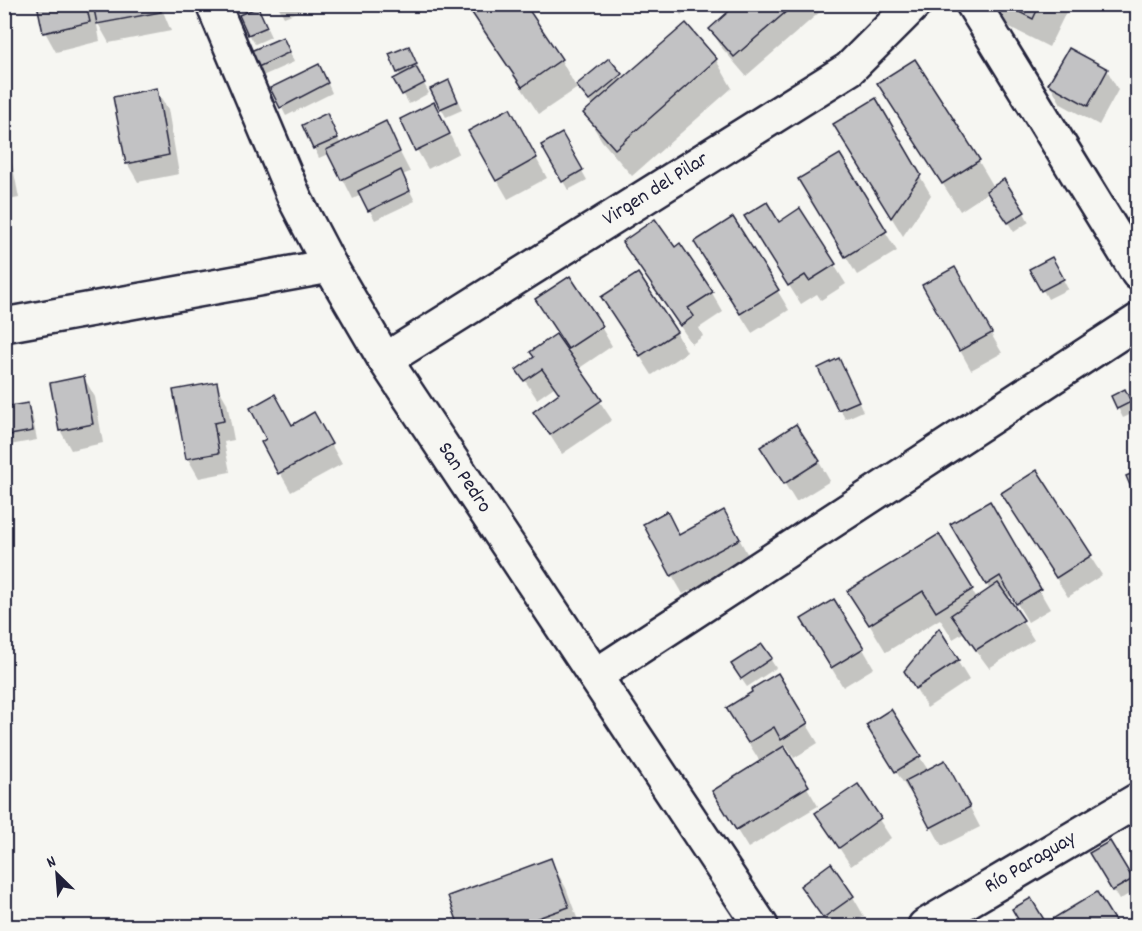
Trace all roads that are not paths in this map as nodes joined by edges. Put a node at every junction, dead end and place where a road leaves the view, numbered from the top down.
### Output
1 (213, 4) edge
2 (914, 4) edge
3 (973, 4) edge
4 (330, 266) junction
5 (1137, 273) edge
6 (1137, 321) edge
7 (4, 325) edge
8 (385, 360) junction
9 (595, 676) junction
10 (1137, 800) edge
11 (761, 927) edge
12 (925, 927) edge

1 - 4 street, San Pedro
2 - 8 street, Virgen del Pilar
3 - 5 street
4 - 7 street
4 - 8 street, San Pedro
6 - 9 street
8 - 9 street, San Pedro
9 - 11 street, San Pedro
10 - 12 street, Río Paraguay

